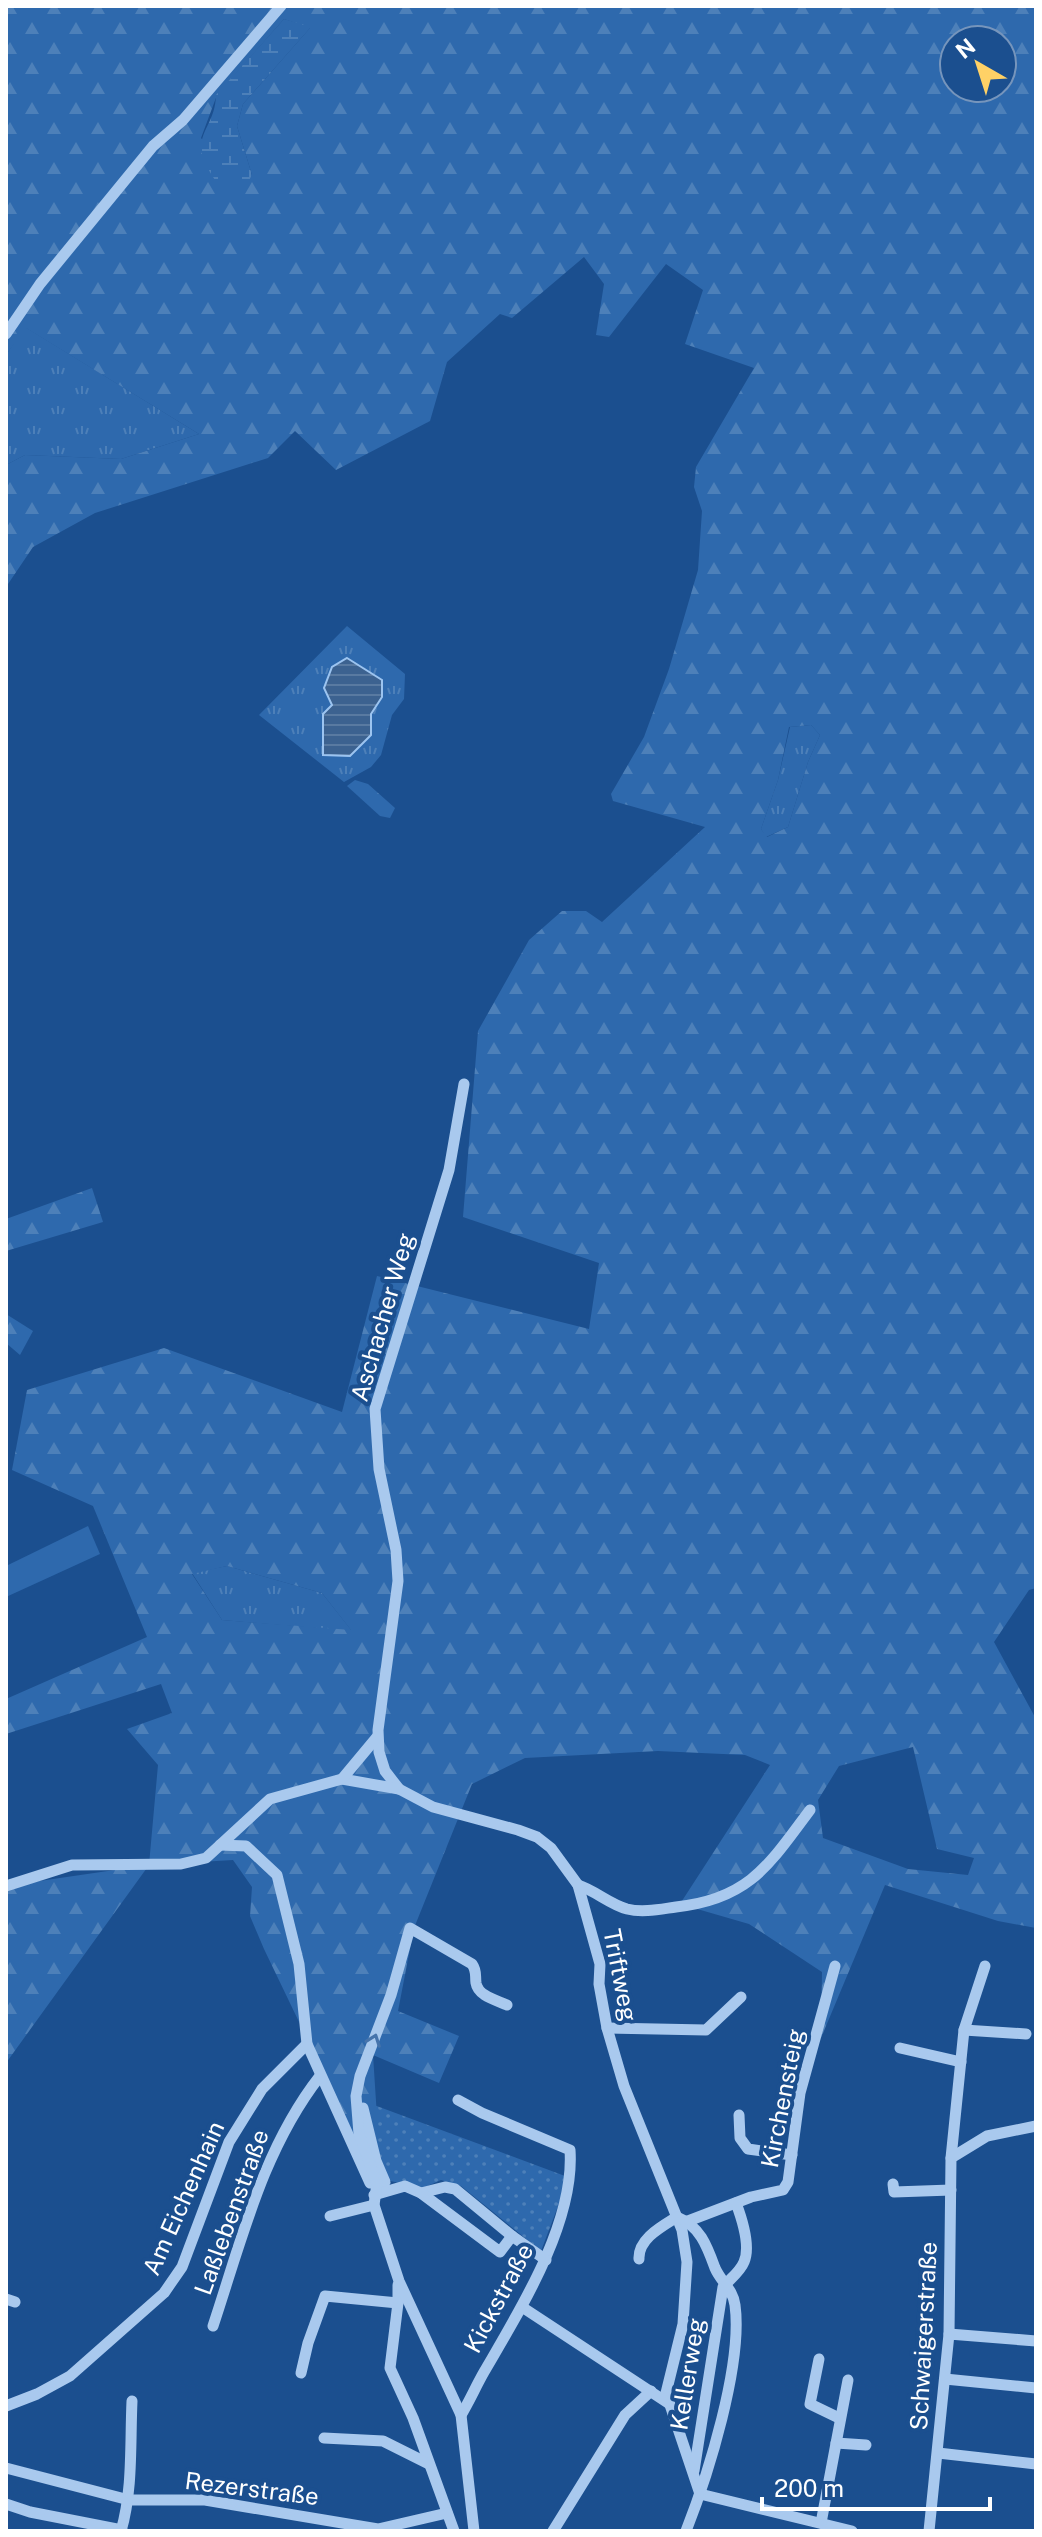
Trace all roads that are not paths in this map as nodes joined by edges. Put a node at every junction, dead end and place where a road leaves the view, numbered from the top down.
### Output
1 (281, 6) edge
2 (6, 334) edge
3 (464, 1084) dead end
4 (377, 1737) junction
5 (342, 1779) junction
6 (399, 1789) junction
7 (810, 1810) dead end
8 (250, 1817) junction
9 (220, 1845) junction
10 (246, 1846) junction
11 (578, 1885) junction
12 (6, 1886) edge
13 (835, 1966) dead end
14 (985, 1966) dead end
15 (741, 1997) dead end
16 (507, 2005) dead end
17 (607, 2028) junction
18 (964, 2030) junction
19 (1026, 2034) dead end
20 (307, 2044) junction
21 (900, 2048) dead end
22 (961, 2062) junction
23 (320, 2076) junction
24 (458, 2100) dead end
25 (739, 2115) dead end
26 (1036, 2126) edge
27 (792, 2155) junction
28 (951, 2158) junction
29 (893, 2184) dead end
30 (951, 2190) junction
31 (421, 2193) junction
32 (374, 2200) junction
33 (736, 2203) junction
34 (330, 2216) dead end
35 (682, 2219) junction
36 (512, 2236) junction
37 (639, 2259) dead end
38 (546, 2260) junction
39 (399, 2281) junction
40 (727, 2283) junction
41 (398, 2303) junction
42 (522, 2307) junction
43 (213, 2326) dead end
44 (949, 2334) junction
45 (1036, 2341) edge
46 (819, 2359) dead end
47 (301, 2373) dead end
48 (945, 2379) junction
49 (848, 2380) dead end
50 (1036, 2388) edge
51 (651, 2391) junction
52 (132, 2401) dead end
53 (668, 2403) junction
54 (6, 2406) edge
55 (461, 2415) junction
56 (839, 2418) junction
57 (324, 2438) dead end
58 (836, 2443) junction
59 (866, 2445) dead end
60 (938, 2453) junction
61 (427, 2463) junction
62 (1036, 2464) edge
63 (6, 2468) edge
64 (694, 2473) junction
65 (700, 2494) junction
66 (129, 2500) junction
67 (6, 2504) edge
68 (447, 2513) junction
69 (821, 2523) junction
70 (122, 2530) edge
71 (454, 2531) edge
72 (474, 2531) edge
73 (553, 2531) edge
74 (686, 2531) edge
75 (852, 2531) edge
76 (929, 2531) edge

1 - 2 street
3 - 4 street, Aschacher Weg
4 - 5 street
4 - 6 street, Aschacher Weg
5 - 6 street
5 - 8 street
6 - 11 street, Triftweg
7 - 11 street
8 - 9 street
8 - 10 street
9 - 10 street
9 - 12 street
10 - 20 street
11 - 17 street, Triftweg
13 - 27 street, Kirchensteig
14 - 18 street, Schwaigerstraße
15 - 17 street
32 -> 16 street
17 - 35 street, Triftweg
18 - 19 street
18 - 22 street, Schwaigerstraße
20 - 23 street
20 - 54 street, Am Eichenhain
21 - 22 street
22 - 28 street, Schwaigerstraße
23 - 32 street
23 - 43 street, Laßlebenstraße
24 - 38 street, Kickstraße
25 - 27 street
26 - 28 street
27 - 33 street, Kirchensteig
28 - 30 street, Schwaigerstraße
29 - 30 street
30 - 44 street, Schwaigerstraße
31 - 32 street
31 - 36 street
31 - 36 street
32 - 34 street
32 - 39 street
33 - 35 street, Kirchensteig
33 - 40 street
35 - 37 street
35 - 40 street
35 - 53 street, Triftweg
36 - 38 street
38 - 42 street, Kickstraße
39 - 41 street
39 - 55 street
40 - 64 street, Kellerweg
40 - 65 street
41 - 47 street
41 - 61 street
42 - 51 street
42 - 55 street, Kickstraße
44 - 45 street
44 - 48 street, Schwaigerstraße
46 - 56 street
48 - 50 street
48 - 60 street, Schwaigerstraße
49 - 56 street
51 - 53 street
51 - 73 street
52 - 66 street
53 - 64 street, Triftweg
55 - 72 street
56 - 58 street
57 - 61 street
58 - 59 street
58 - 69 street
60 - 62 street
60 - 76 street, Schwaigerstraße
61 - 68 street
63 - 66 street, Rezerstraße
64 - 65 street, Triftweg
65 - 69 street
65 - 74 street
66 - 68 street, Rezerstraße
66 - 70 street
67 - 70 street
68 - 71 street
69 - 75 street

